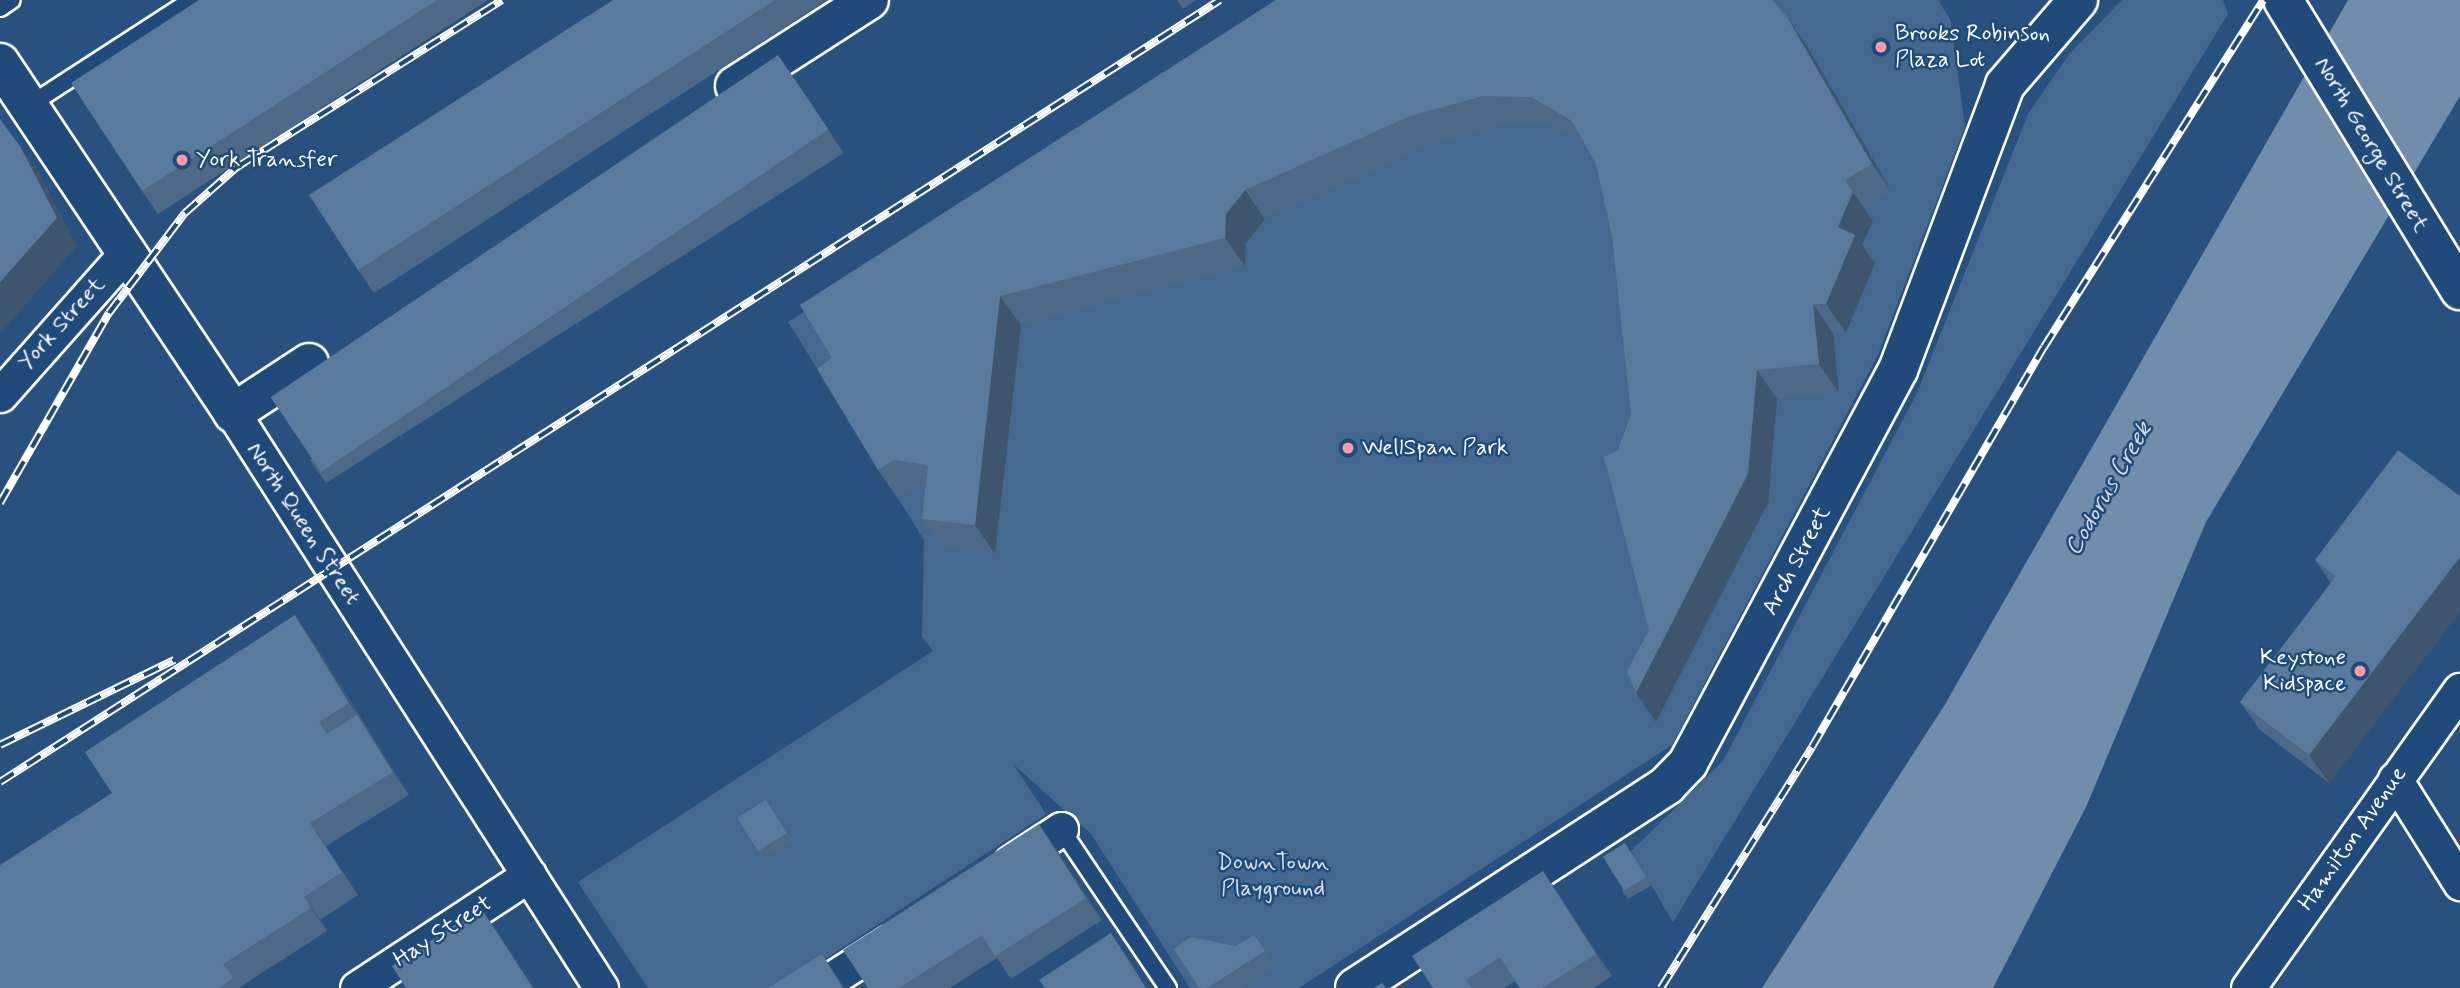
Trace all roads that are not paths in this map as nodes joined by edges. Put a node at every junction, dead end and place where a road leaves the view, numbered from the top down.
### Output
1 (12, 0) edge
2 (192, 0) edge
3 (869, 0) edge
4 (2078, 0) edge
5 (2285, 4) edge
6 (0, 8) edge
7 (0, 64) edge
8 (28, 106) junction
9 (706, 106) edge
10 (125, 254) junction
11 (2458, 287) edge
12 (337, 345) edge
13 (0, 395) edge
14 (233, 413) junction
15 (2460, 690) edge
16 (2395, 779) junction
17 (1061, 829) joint
18 (529, 875) junction
19 (981, 881) edge
20 (2460, 883) edge
21 (912, 927) edge
22 (838, 983) edge
23 (357, 988) edge
24 (601, 988) edge
25 (1168, 988) edge
26 (1355, 988) edge
27 (2248, 988) edge

1 - 6 lane
2 - 8 lane
3 - 9 street
4 - 26 street, Arch Street
5 - 11 street, North George Street
7 - 8 street, North Queen Street
8 - 10 street, North Queen Street
10 - 13 street, York Street
10 - 14 street, North Queen Street
12 - 14 street
14 - 18 street, North Queen Street
15 - 16 street, Hamilton Avenue
16 - 20 street
16 - 27 street, Hamilton Avenue
17 - 19 street
17 - 25 lane
18 - 23 street, Hay Street
18 - 24 street, North Queen Street
21 - 22 street

